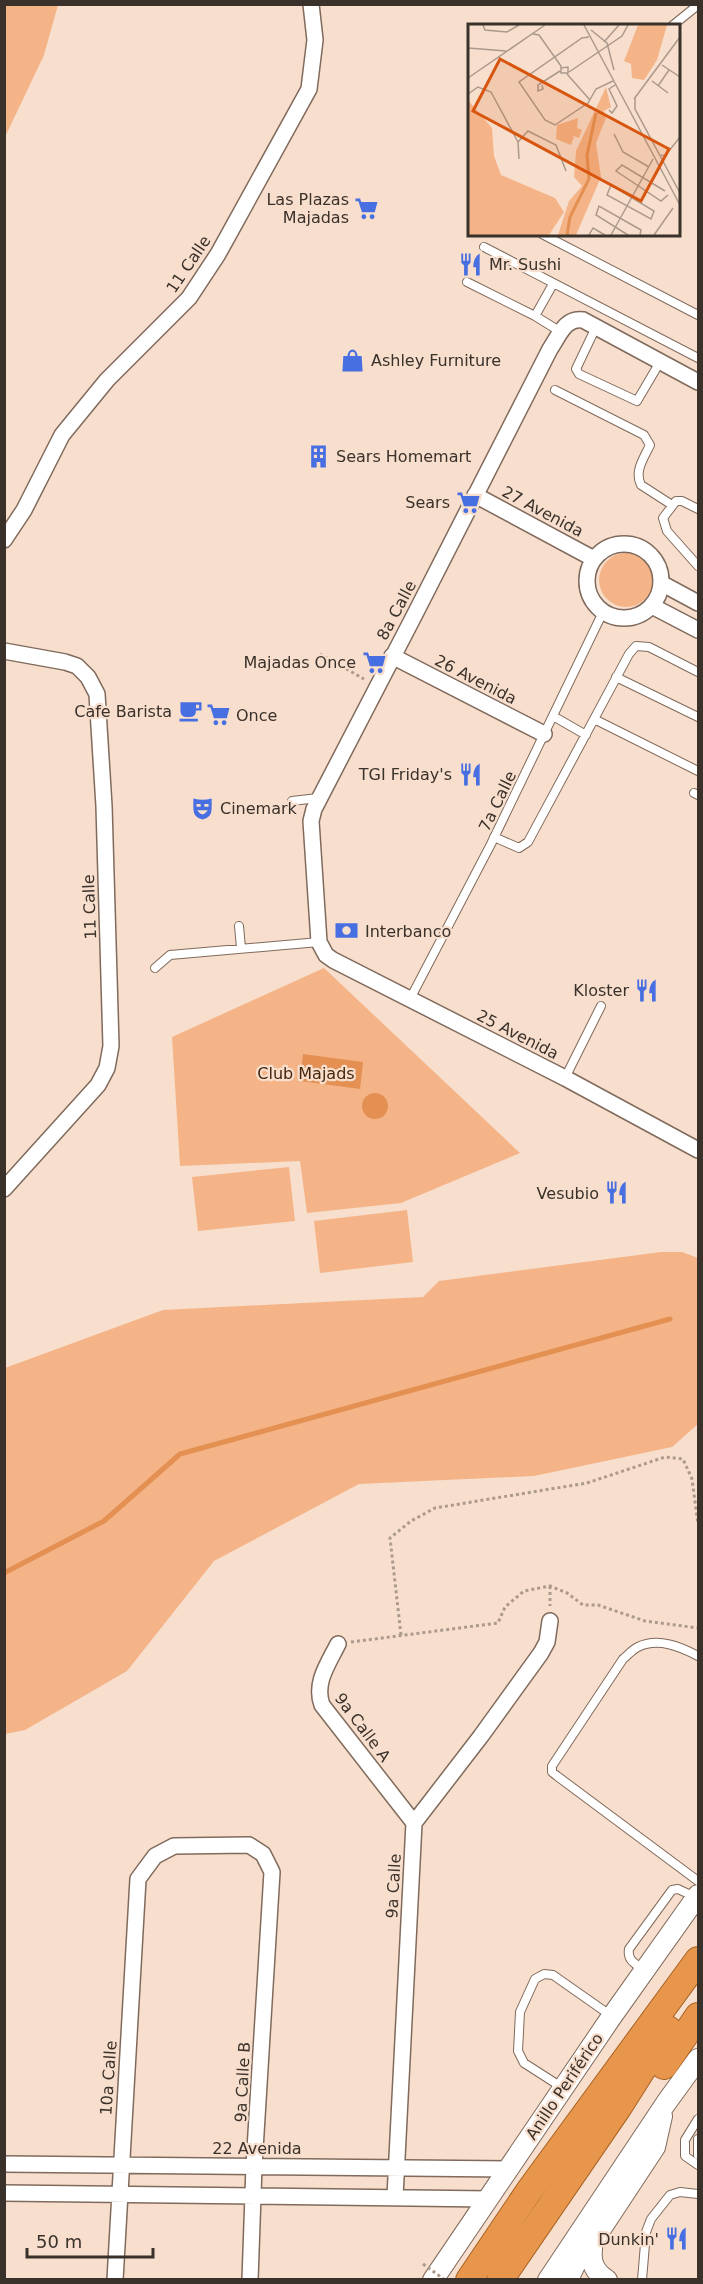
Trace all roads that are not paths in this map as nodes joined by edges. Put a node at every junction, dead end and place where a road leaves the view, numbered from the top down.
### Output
1 (311, 4) edge
2 (699, 5) edge
3 (675, 24) edge
4 (546, 236) edge
5 (484, 247) dead end
6 (467, 282) dead end
7 (553, 284) junction
8 (699, 315) edge
9 (535, 316) junction
10 (592, 325) junction
11 (561, 332) junction
12 (699, 358) edge
13 (660, 362) junction
14 (699, 382) edge
15 (555, 390) dead end
16 (474, 499) junction
17 (672, 505) junction
18 (699, 509) edge
19 (4, 540) edge
20 (592, 562) junction
21 (699, 566) edge
22 (661, 582) junction
23 (699, 603) edge
24 (652, 606) junction
25 (603, 612) junction
26 (699, 630) edge
27 (4, 651) edge
28 (392, 656) junction
29 (699, 672) edge
30 (616, 677) junction
31 (553, 716) junction
32 (699, 717) edge
33 (594, 718) junction
34 (544, 734) junction
35 (586, 735) junction
36 (699, 771) edge
37 (318, 798) junction
38 (292, 801) dead end
39 (494, 837) junction
40 (239, 926) dead end
41 (321, 945) junction
42 (241, 948) junction
43 (155, 968) dead end
44 (410, 999) junction
45 (601, 1006) dead end
46 (565, 1078) junction
47 (699, 1150) edge
48 (4, 1190) edge
49 (550, 1621) road end
50 (338, 1644) road end
51 (699, 1656) edge
52 (414, 1823) junction
53 (138, 1879) joint
54 (698, 1891) edge
55 (699, 1960) edge
56 (699, 1974) edge
57 (611, 2016) junction
58 (699, 2016) edge
59 (699, 2059) edge
60 (692, 2075) edge
61 (563, 2088) junction
62 (666, 2103) junction
63 (699, 2119) edge
64 (699, 2139) edge
65 (699, 2155) edge
66 (4, 2164) edge
67 (699, 2164) edge
68 (121, 2165) junction
69 (254, 2166) junction
70 (396, 2168) junction
71 (509, 2169) junction
72 (4, 2193) edge
73 (120, 2194) junction
74 (699, 2194) edge
75 (254, 2196) junction
76 (395, 2197) junction
77 (489, 2199) junction
78 (593, 2241) junction
79 (428, 2272) edge
80 (115, 2280) edge
81 (250, 2280) edge
82 (469, 2280) edge
83 (500, 2280) edge
84 (518, 2280) edge
85 (548, 2280) edge
86 (568, 2280) edge
87 (607, 2280) edge
88 (642, 2280) edge

1 - 19 street, 11 Calle
2 - 3 lane
4 - 8 lane
5 - 7 lane
6 - 9 lane
7 - 9 lane
7 - 12 lane
9 - 11 lane
10 - 11 street
10 - 13 street
10 - 13 lane
11 - 16 street, 8a Calle
13 - 14 street
15 - 17 lane
16 - 20 street, 27 Avenida
16 - 28 street, 8a Calle
17 - 18 lane
17 - 21 lane
20 - 22 street
20 - 25 street
22 - 23 street
22 - 24 street
24 - 25 street
24 - 26 street
25 - 31 lane, 7a Calle
27 - 48 street, 11 Calle
28 - 34 street, 26 Avenida
28 - 37 street, 8a Calle
29 - 30 lane
30 - 32 lane
30 - 33 lane
31 - 34 lane, 7a Calle
31 - 35 lane
33 - 35 lane
33 - 36 lane
34 - 39 lane, 7a Calle
35 - 39 lane
37 - 38 lane
37 - 41 street, 8a Calle
39 - 44 lane, 7a Calle
40 - 42 lane
41 - 42 lane
41 - 44 street, 25 Avenida
42 - 43 lane
44 - 46 street, 25 Avenida
45 - 46 lane
46 - 47 street, 25 Avenida
49 - 52 street
50 - 52 street, 9a Calle A
51 - 54 lane
52 - 70 street, 9a Calle
53 - 68 street, 10a Calle
53 - 69 street, 9a Calle B
54 - 57 street, Anillo Periférico
55 - 82 highway, Anillo Periférico
56 - 83 highway
57 - 61 street, Anillo Periférico
57 - 61 lane
58 - 84 highway
59 - 60 street
60 - 62 street
61 - 71 street, Anillo Periférico
62 - 78 street
62 - 85 street
63 - 67 lane
64 - 65 lane
66 - 68 street, 22 Avenida
68 - 69 street, 22 Avenida
68 - 73 street, 10a Calle
69 - 70 street, 22 Avenida
69 - 75 street, 9a Calle B
70 - 71 street, 22 Avenida
70 - 76 street, 9a Calle
71 - 77 street, Anillo Periférico
72 - 73 street
73 - 75 street
73 - 80 street, 10a Calle
74 - 88 lane
75 - 76 street
75 - 81 street, 9a Calle B
76 - 77 street
77 - 79 street, Anillo Periférico
78 - 86 street
78 - 87 street

